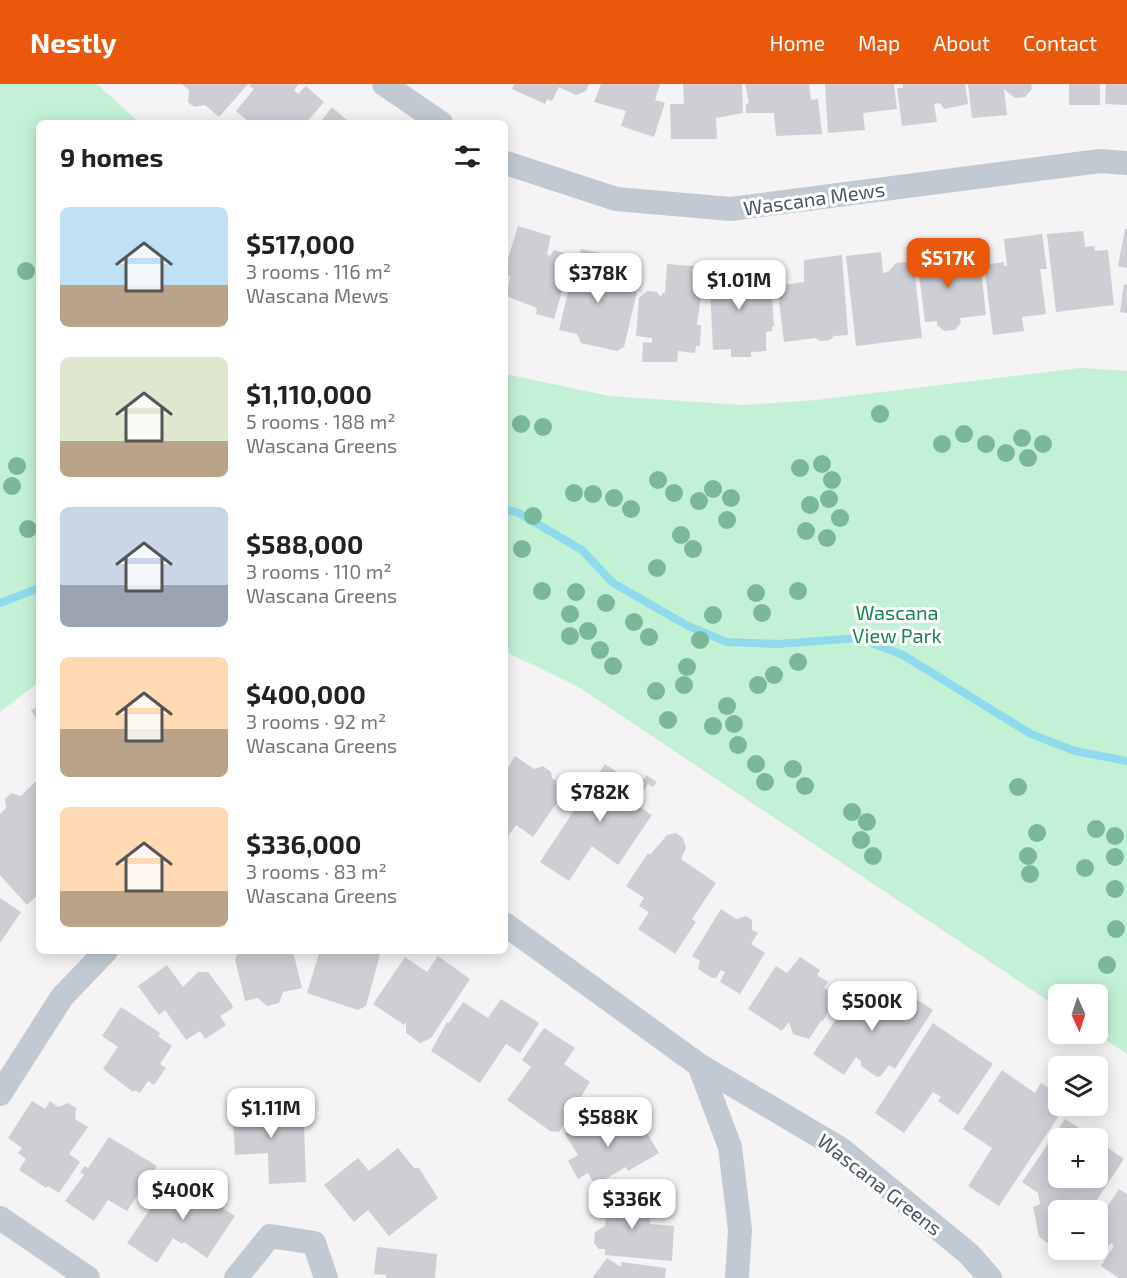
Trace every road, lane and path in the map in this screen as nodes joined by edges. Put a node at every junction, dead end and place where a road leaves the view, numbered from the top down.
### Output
1 (384, 84) edge
2 (437, 120) edge
3 (1127, 163) edge
4 (508, 164) edge
5 (508, 926) edge
6 (103, 954) edge
7 (699, 1065) junction
8 (0, 1094) edge
9 (0, 1218) edge
10 (88, 1278) edge
11 (236, 1278) edge
12 (326, 1278) edge
13 (737, 1278) edge
14 (990, 1278) edge

1 - 2 street
3 - 4 street, Wascana Mews
5 - 7 street, Wascana Greens
6 - 8 street
7 - 13 street
7 - 14 street, Wascana Greens
9 - 10 street
11 - 12 street

